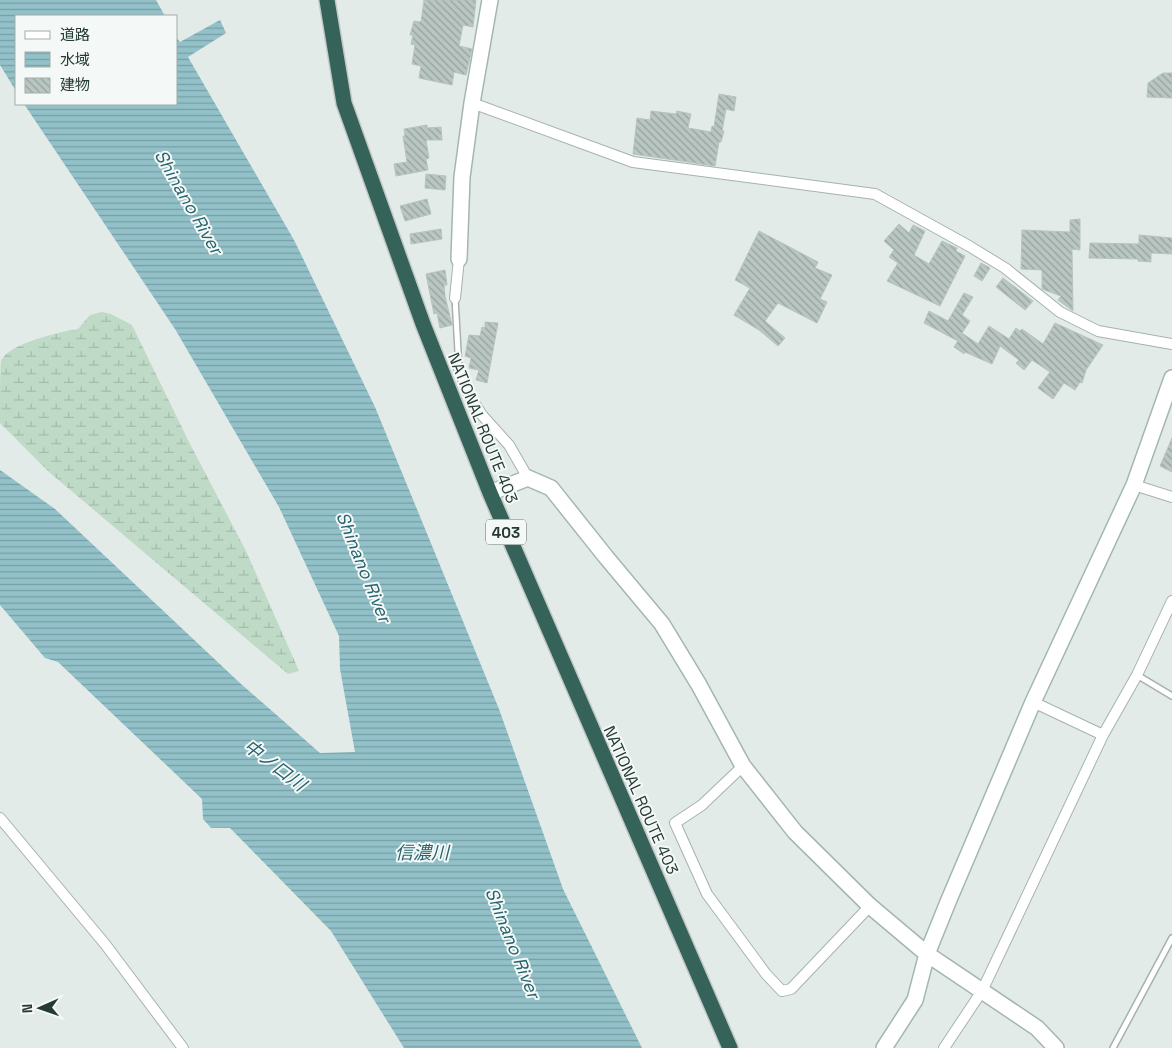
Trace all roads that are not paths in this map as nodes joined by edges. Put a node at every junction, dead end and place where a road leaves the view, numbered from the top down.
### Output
1 (327, 0) edge
2 (490, 0) edge
3 (472, 103) junction
4 (459, 259) joint
5 (455, 298) joint
6 (1172, 344) edge
7 (459, 369) joint
8 (1172, 378) edge
9 (528, 478) junction
10 (1134, 485) junction
11 (490, 493) junction
12 (1172, 497) edge
13 (1172, 601) edge
14 (1137, 675) junction
15 (1172, 696) edge
16 (1032, 702) junction
17 (1103, 735) junction
18 (743, 766) junction
19 (0, 818) edge
20 (870, 906) junction
21 (1172, 938) edge
22 (927, 954) junction
23 (982, 991) junction
24 (183, 1048) edge
25 (730, 1048) edge
26 (884, 1048) edge
27 (944, 1048) edge
28 (1056, 1048) edge
29 (1113, 1048) edge

1 - 11 highway, NATIONAL ROUTE 403 / 403
2 - 3 street
3 - 4 street
3 - 6 street
4 - 5 street
5 - 7 lane
7 - 9 street
8 - 10 street
9 - 11 street
9 - 18 street
10 - 12 street
10 - 16 street
11 - 25 highway, NATIONAL ROUTE 403 / 403
13 - 14 street
14 - 15 lane
14 - 17 street
16 - 17 street
16 - 22 street
17 - 23 street
18 - 20 street
18 - 20 street
19 - 24 street
20 - 22 street
21 - 29 lane
22 - 23 street
22 - 26 street
23 - 27 street
23 - 28 street

